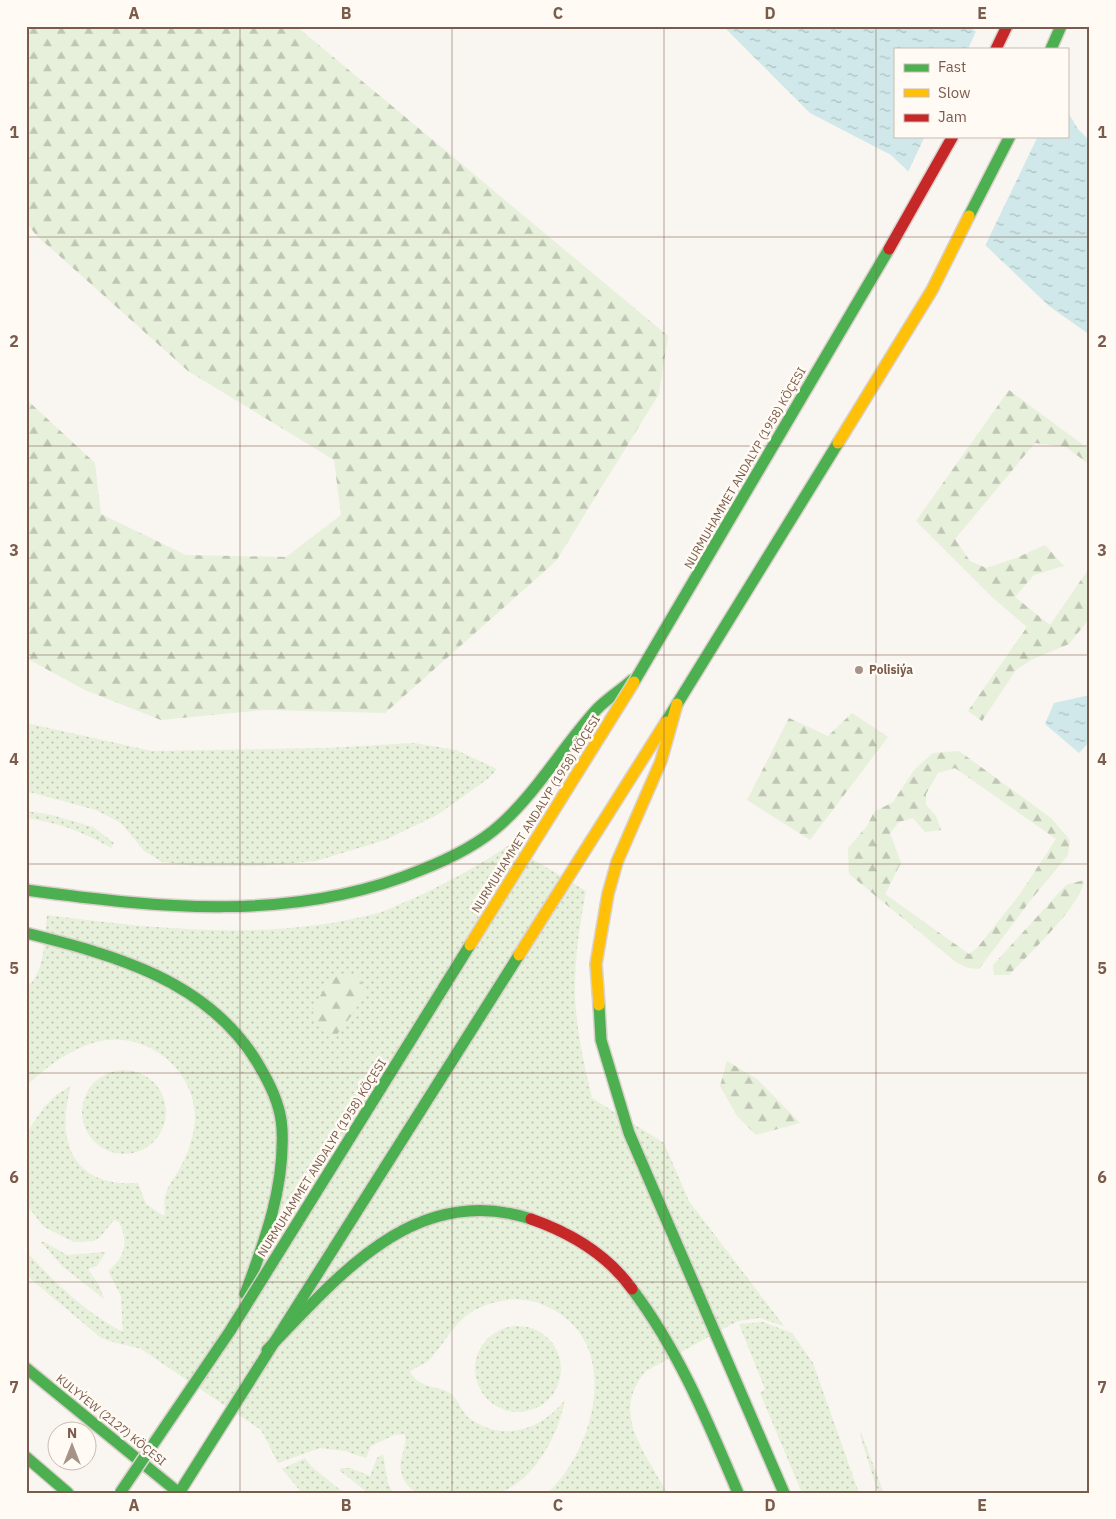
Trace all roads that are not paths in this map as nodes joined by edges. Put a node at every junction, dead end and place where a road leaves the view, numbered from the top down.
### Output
1 (1007, 26) edge
2 (1062, 26) edge
3 (996, 48) edge
4 (1051, 48) edge
5 (952, 138) edge
6 (1009, 138) edge
7 (639, 674) junction
8 (677, 704) junction
9 (26, 890) edge
10 (26, 932) edge
11 (230, 1331) junction
12 (267, 1350) junction
13 (26, 1368) edge
14 (26, 1457) edge
15 (68, 1493) edge
16 (120, 1493) edge
17 (179, 1493) edge
18 (738, 1493) edge
19 (784, 1493) edge

1 - 3 main road
2 - 4 main road
5 - 7 main road, NURMUHAMMET ANDALYP (1958) KÖÇESI, bridge
6 - 8 main road
7 - 9 main road
7 - 11 main road, NURMUHAMMET ANDALYP (1958) KÖÇESI, bridge
8 - 12 main road
8 - 19 main road
10 - 11 main road, bridge
11 - 16 main road, NURMUHAMMET ANDALYP (1958) KÖÇESI, bridge
12 - 17 main road
12 - 18 main road
13 - 17 main road, KULYÝEW (2127) KÖÇESI
14 - 15 main road

